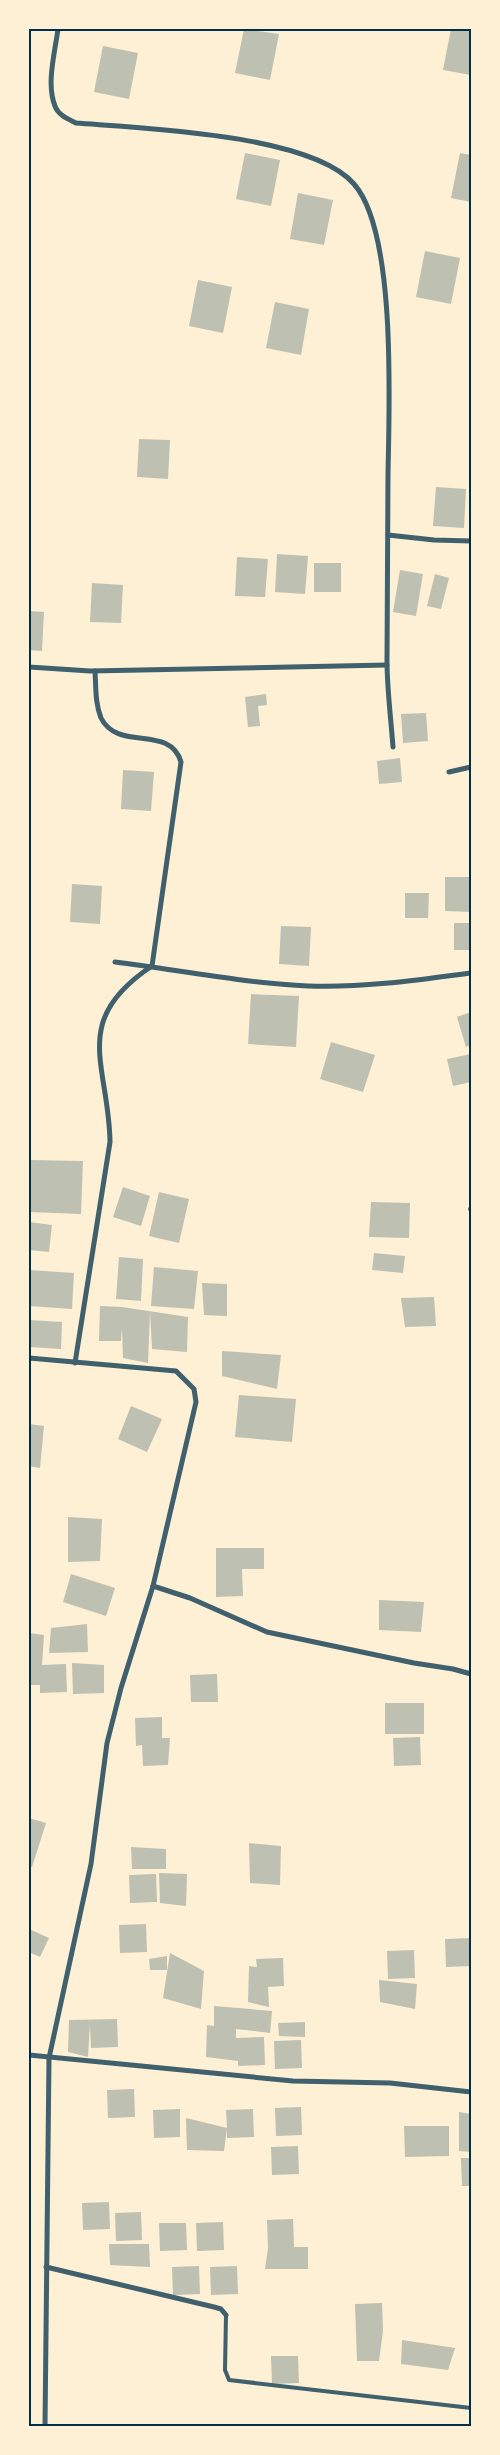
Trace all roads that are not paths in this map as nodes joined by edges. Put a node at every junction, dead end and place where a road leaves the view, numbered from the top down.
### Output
1 (58, 29) edge
2 (388, 535) junction
3 (471, 541) edge
4 (387, 665) junction
5 (29, 667) edge
6 (95, 671) junction
7 (394, 747) dead end
8 (471, 767) edge
9 (449, 772) dead end
10 (115, 962) dead end
11 (152, 966) junction
12 (471, 973) edge
13 (29, 1358) edge
14 (74, 1363) junction
15 (153, 1586) junction
16 (471, 1674) edge
17 (29, 2055) edge
18 (49, 2058) junction
19 (471, 2092) edge
20 (46, 2267) junction
21 (226, 2315) joint
22 (471, 2408) edge
23 (45, 2426) edge

1 - 2 street
2 - 3 street
2 - 4 street
4 - 6 street
4 - 7 street
5 - 6 street
6 - 11 street
8 - 9 street
10 - 11 street
11 - 12 street
11 - 14 street
13 - 14 street
14 - 15 street
15 - 16 street
15 - 18 street
17 - 18 street
18 - 19 street
18 - 20 street
20 - 21 street
20 - 23 street
21 - 22 lane

